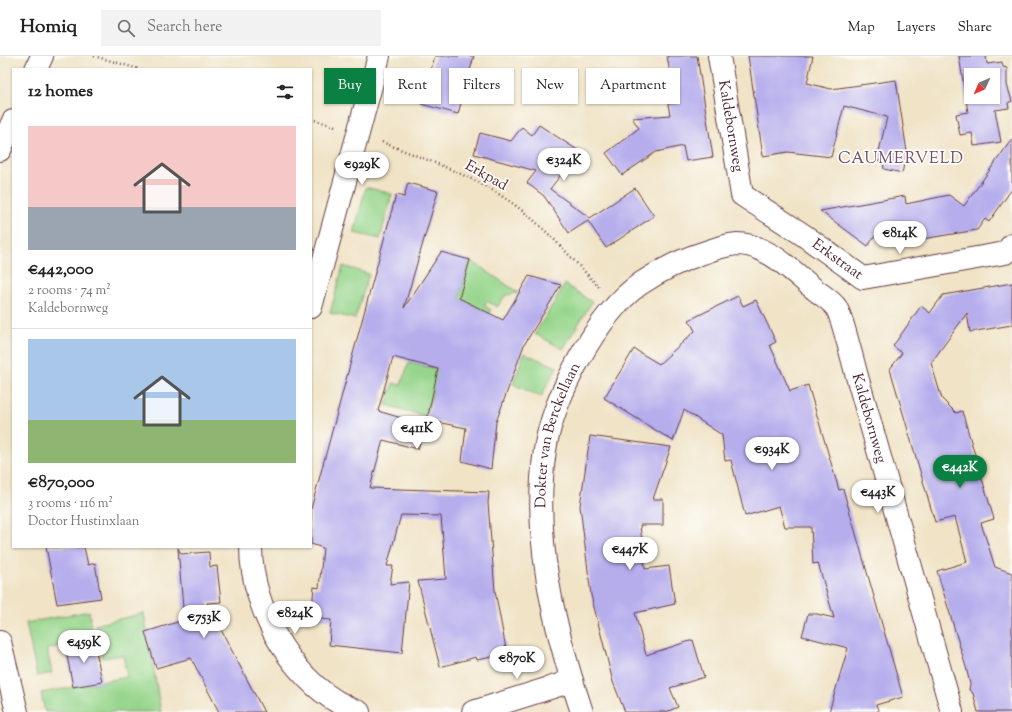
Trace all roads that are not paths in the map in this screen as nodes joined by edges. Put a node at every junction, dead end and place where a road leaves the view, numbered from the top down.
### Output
1 (42, 56) edge
2 (380, 56) edge
3 (719, 56) edge
4 (36, 68) edge
5 (12, 123) edge
6 (0, 150) edge
7 (742, 195) joint
8 (738, 244) joint
9 (1012, 245) edge
10 (312, 303) edge
11 (251, 548) edge
12 (0, 642) edge
13 (572, 681) junction
14 (17, 712) edge
15 (359, 712) edge
16 (473, 712) edge
17 (582, 712) edge
18 (952, 712) edge

1 - 4 street
2 - 10 street
3 - 7 street, Kaldebornweg
5 - 6 street
7 - 9 street, Erkstraat
8 - 13 street, Dokter van Berckellaan
8 - 18 street, Kaldebornweg
11 - 15 street
12 - 14 street
13 - 16 street
13 - 17 street, Dokter van Berckellaan

